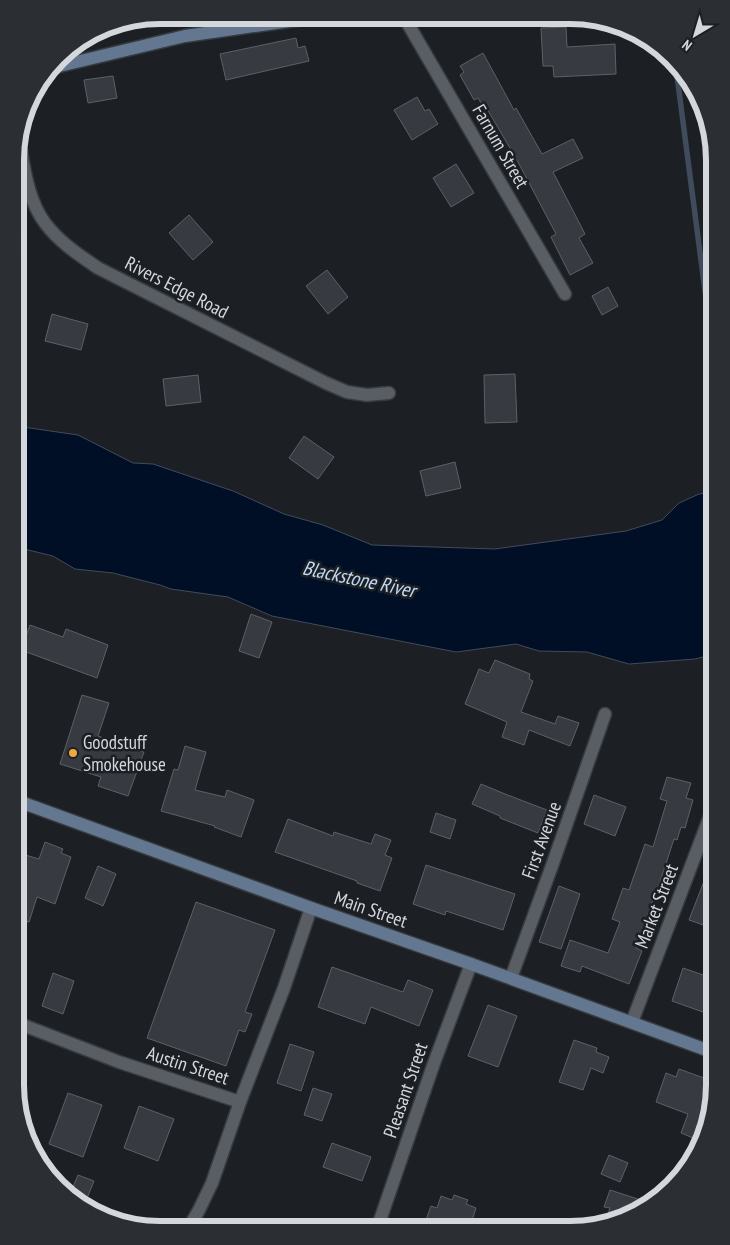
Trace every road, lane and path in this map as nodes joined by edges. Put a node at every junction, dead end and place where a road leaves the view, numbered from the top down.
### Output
1 (268, 24) edge
2 (409, 24) edge
3 (63, 65) edge
4 (24, 164) edge
5 (565, 294) dead end
6 (389, 392) dead end
7 (605, 714) dead end
8 (24, 803) edge
9 (706, 827) edge
10 (311, 908) junction
11 (472, 964) junction
12 (510, 978) junction
13 (632, 1022) junction
14 (24, 1025) edge
15 (706, 1050) edge
16 (240, 1102) junction
17 (193, 1221) edge
18 (380, 1221) edge

1 - 3 main road
2 - 5 street, Farnum Street
4 - 6 street, Rivers Edge Road
7 - 12 street, First Avenue
8 - 10 main road, Main Street
9 - 13 street, Market Street
10 - 11 main road, Main Street
10 - 16 street, Austin Street
11 - 12 main road, Main Street
11 - 18 street, Pleasant Street
12 - 13 main road, Main Street
13 - 15 main road, Main Street
14 - 16 street, Austin Street
16 - 17 street

